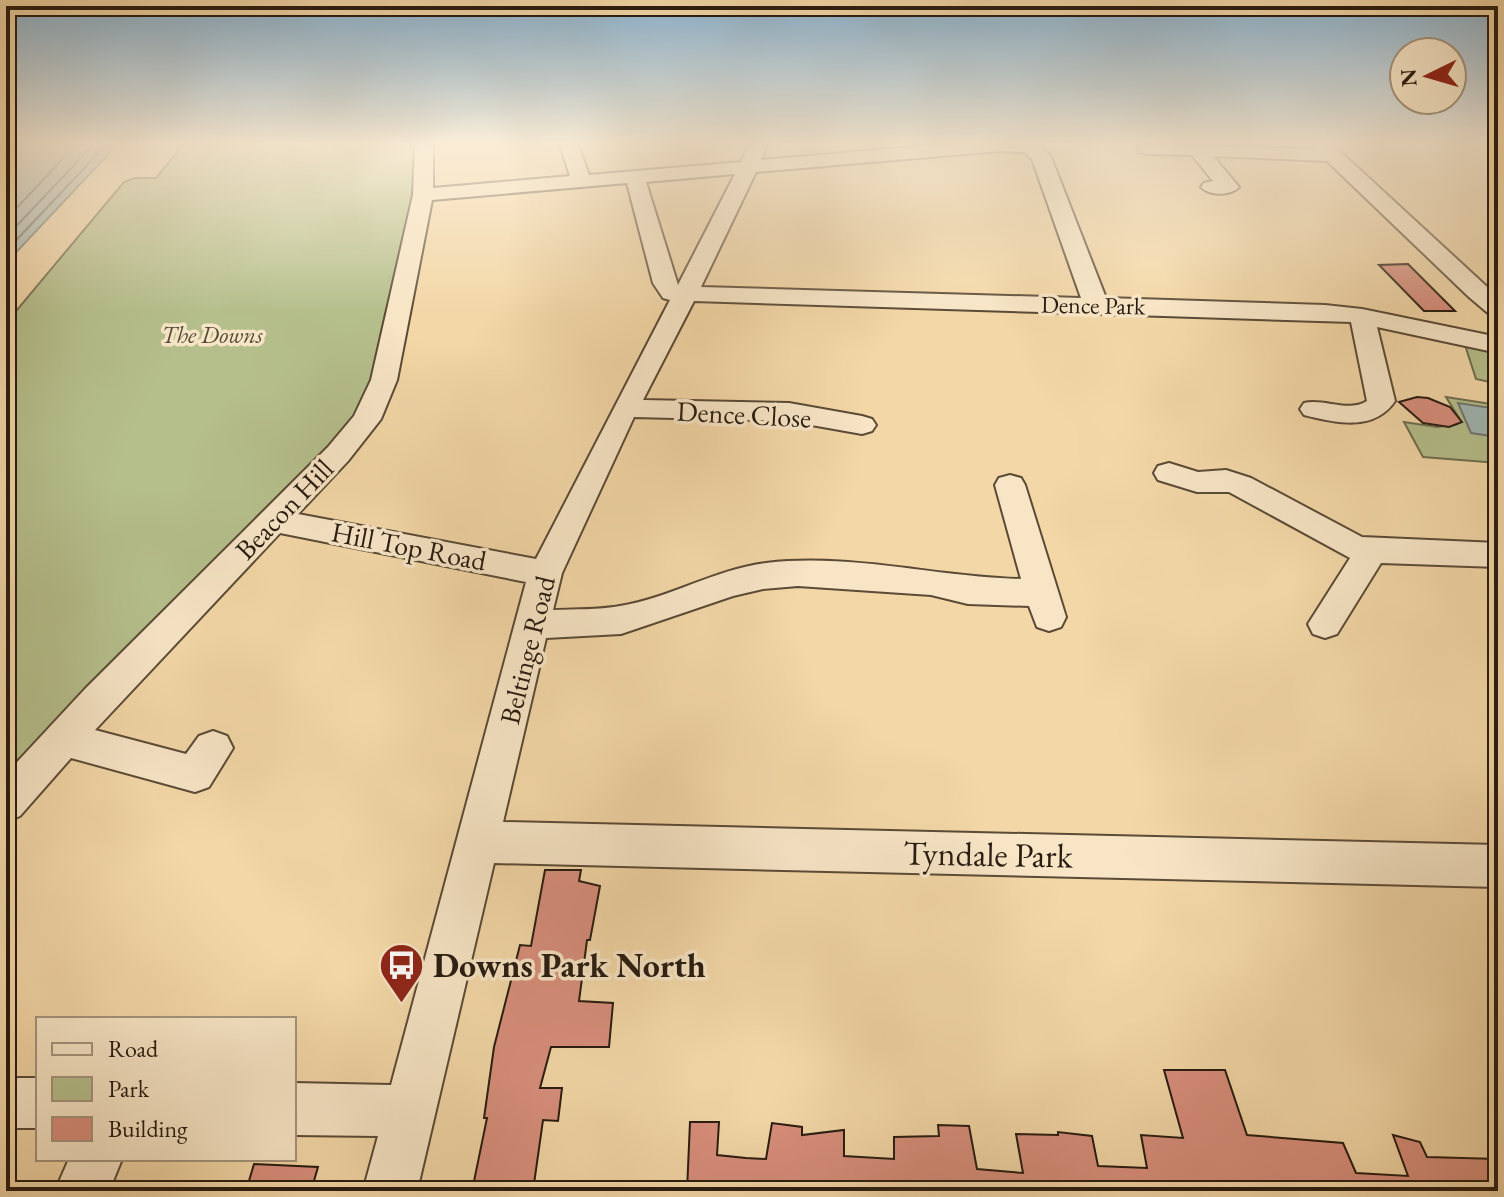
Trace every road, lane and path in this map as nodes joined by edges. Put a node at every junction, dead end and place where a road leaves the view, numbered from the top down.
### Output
1 (422, 201) edge
2 (642, 201) edge
3 (724, 201) edge
4 (1057, 201) edge
5 (1382, 201) edge
6 (684, 295) junction
7 (1096, 305) junction
8 (1498, 309) edge
9 (1362, 316) junction
10 (1498, 345) edge
11 (625, 408) junction
12 (1316, 413) dead end
13 (862, 425) dead end
14 (1169, 473) dead end
15 (1010, 485) dead end
16 (273, 520) junction
17 (1378, 550) junction
18 (1498, 555) edge
19 (545, 573) junction
20 (1325, 624) dead end
21 (533, 625) junction
22 (63, 739) junction
23 (213, 748) dead end
24 (6, 803) edge
25 (478, 842) junction
26 (1498, 866) edge
27 (6, 1103) edge
28 (36, 1103) edge
29 (296, 1109) edge
30 (410, 1111) junction
31 (95, 1161) edge
32 (82, 1191) edge
33 (390, 1191) edge

1 - 16 street, Beacon Hill
2 - 6 street
3 - 6 street, Beltinge Road
4 - 7 street
5 - 8 street
6 - 7 street, Dence Park
6 - 11 street, Beltinge Road
7 - 9 street, Dence Park
9 - 10 street, Dence Park
9 - 12 street
11 - 13 street, Dence Close
11 - 19 street, Beltinge Road
14 - 17 street
15 - 21 street
16 - 19 street, Hill Top Road
16 - 22 street, Beacon Hill
17 - 18 street
17 - 20 street
19 - 21 street, Beltinge Road
21 - 25 street, Beltinge Road
22 - 23 street
22 - 24 street, Beacon Hill
25 - 26 street, Tyndale Park
25 - 30 street, Beltinge Road
27 - 28 street
29 - 30 street
30 - 33 street, Beltinge Road
31 - 32 street

